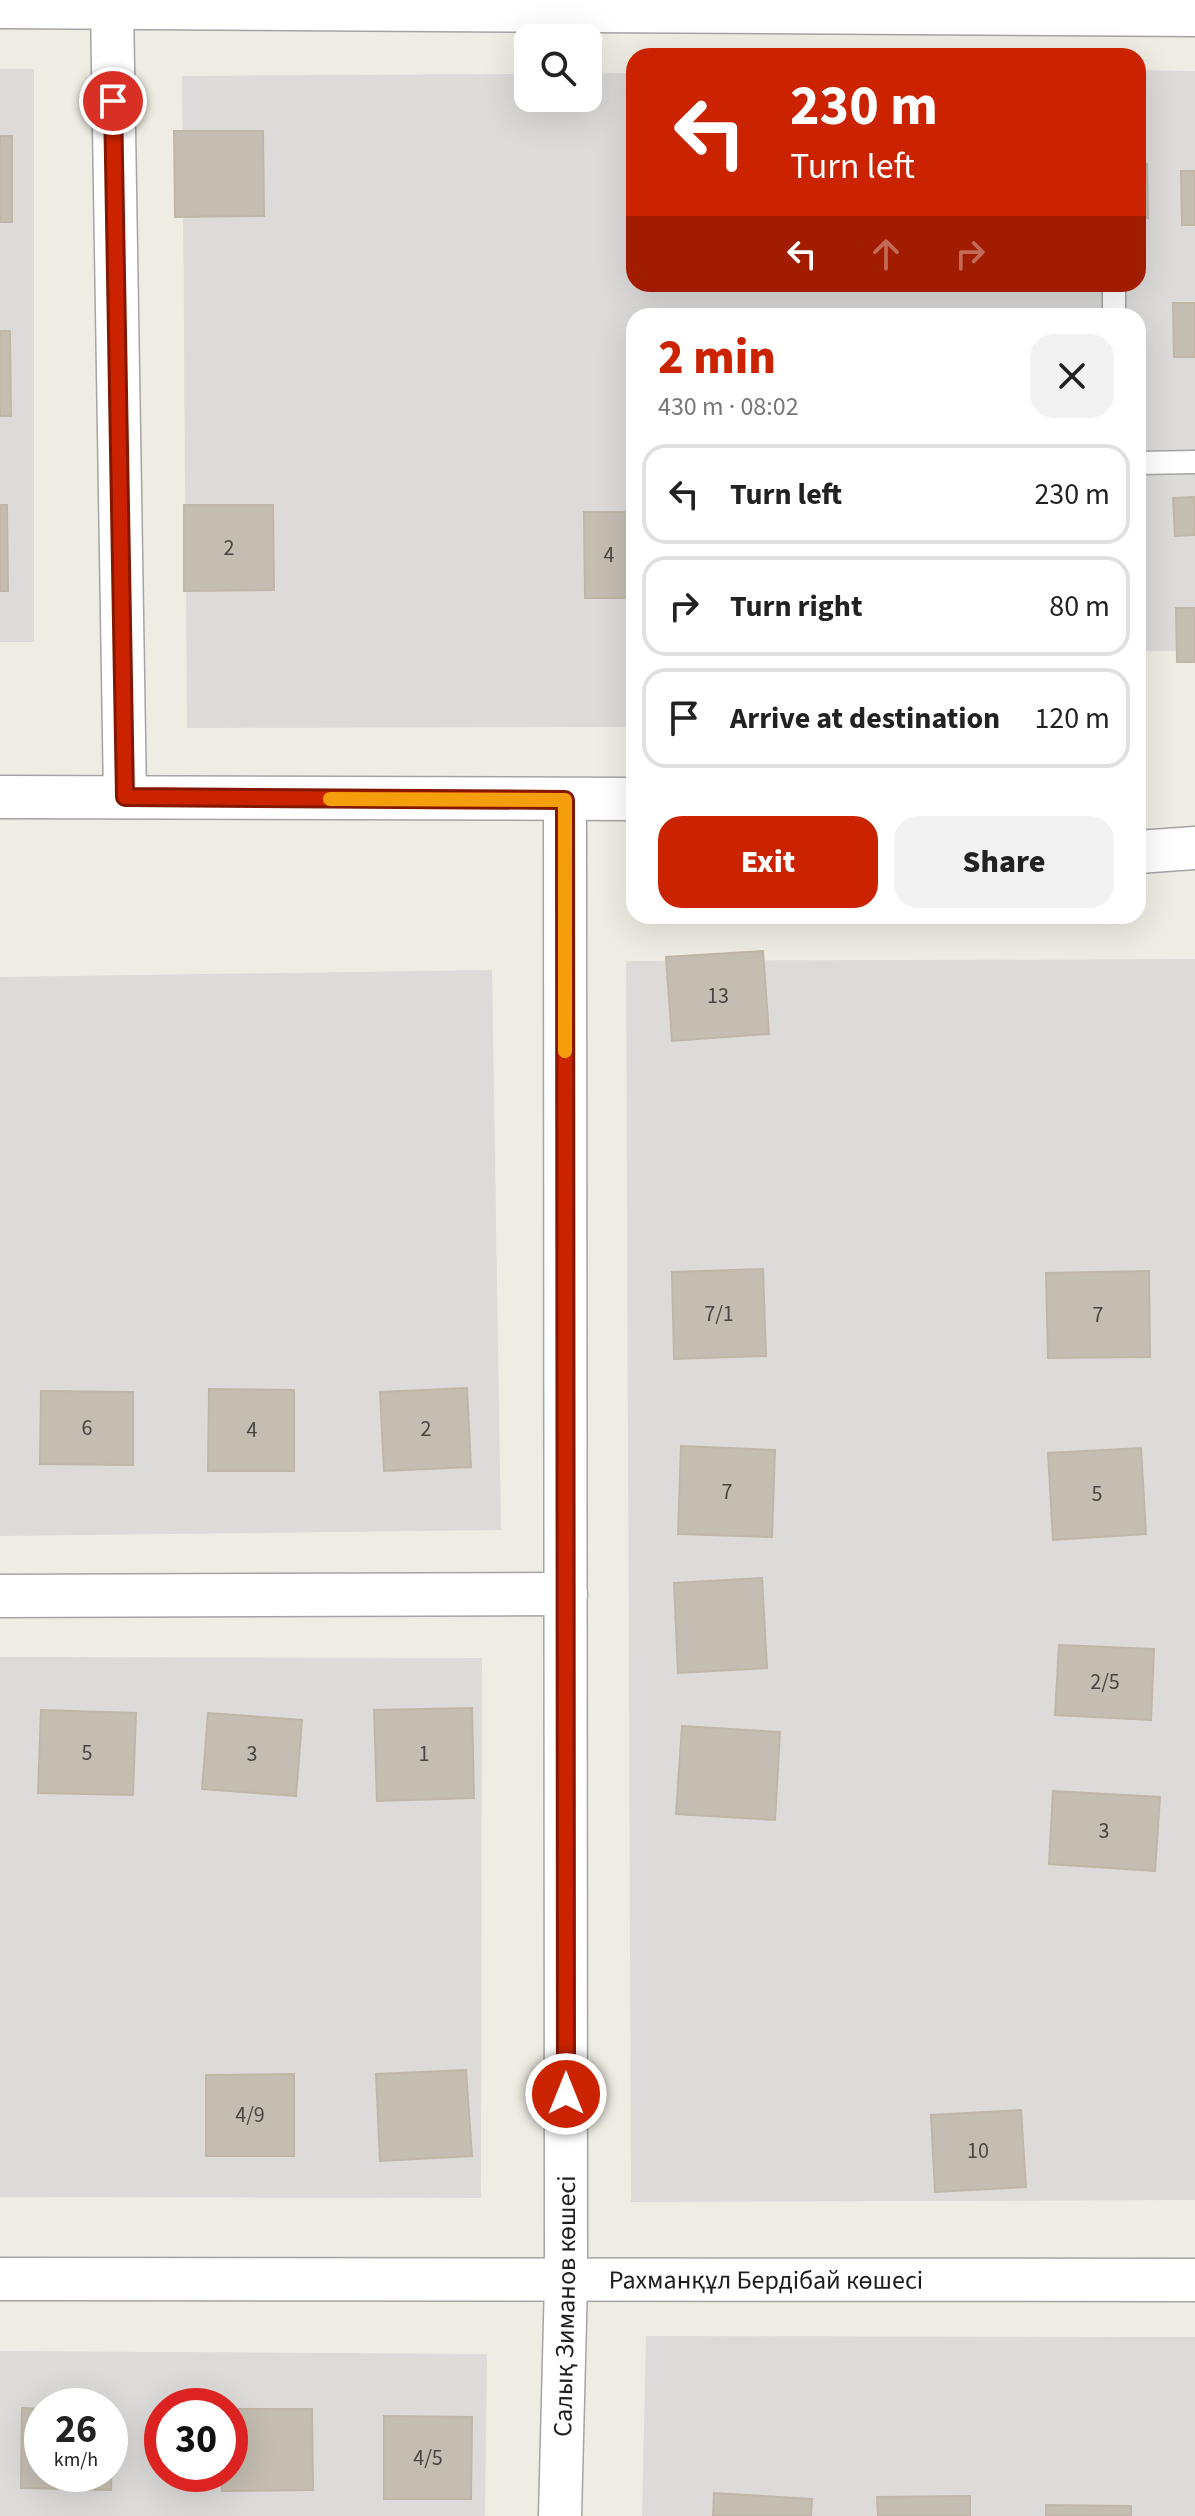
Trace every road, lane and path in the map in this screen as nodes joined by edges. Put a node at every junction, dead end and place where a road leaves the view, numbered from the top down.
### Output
1 (112, 6) junction
2 (0, 7) edge
3 (1195, 15) edge
4 (1195, 462) edge
5 (1146, 463) edge
6 (0, 797) edge
7 (125, 797) junction
8 (626, 799) edge
9 (565, 800) junction
10 (1195, 848) edge
11 (1146, 851) edge
12 (566, 1594) junction
13 (0, 1596) edge
14 (0, 2279) edge
15 (1195, 2280) edge
16 (566, 2282) junction
17 (560, 2516) edge

1 - 2 street
1 - 3 street
1 - 7 street
4 - 5 lane
6 - 7 street
7 - 9 street
8 - 9 street
9 - 12 street, Салық Зиманов көшесі
10 - 11 street
12 - 13 street
12 - 16 street, Салық Зиманов көшесі
14 - 16 street, Рахманқұл Бердібай көшесі
15 - 16 street, Рахманқұл Бердібай көшесі
16 - 17 street, Салық Зиманов көшесі

